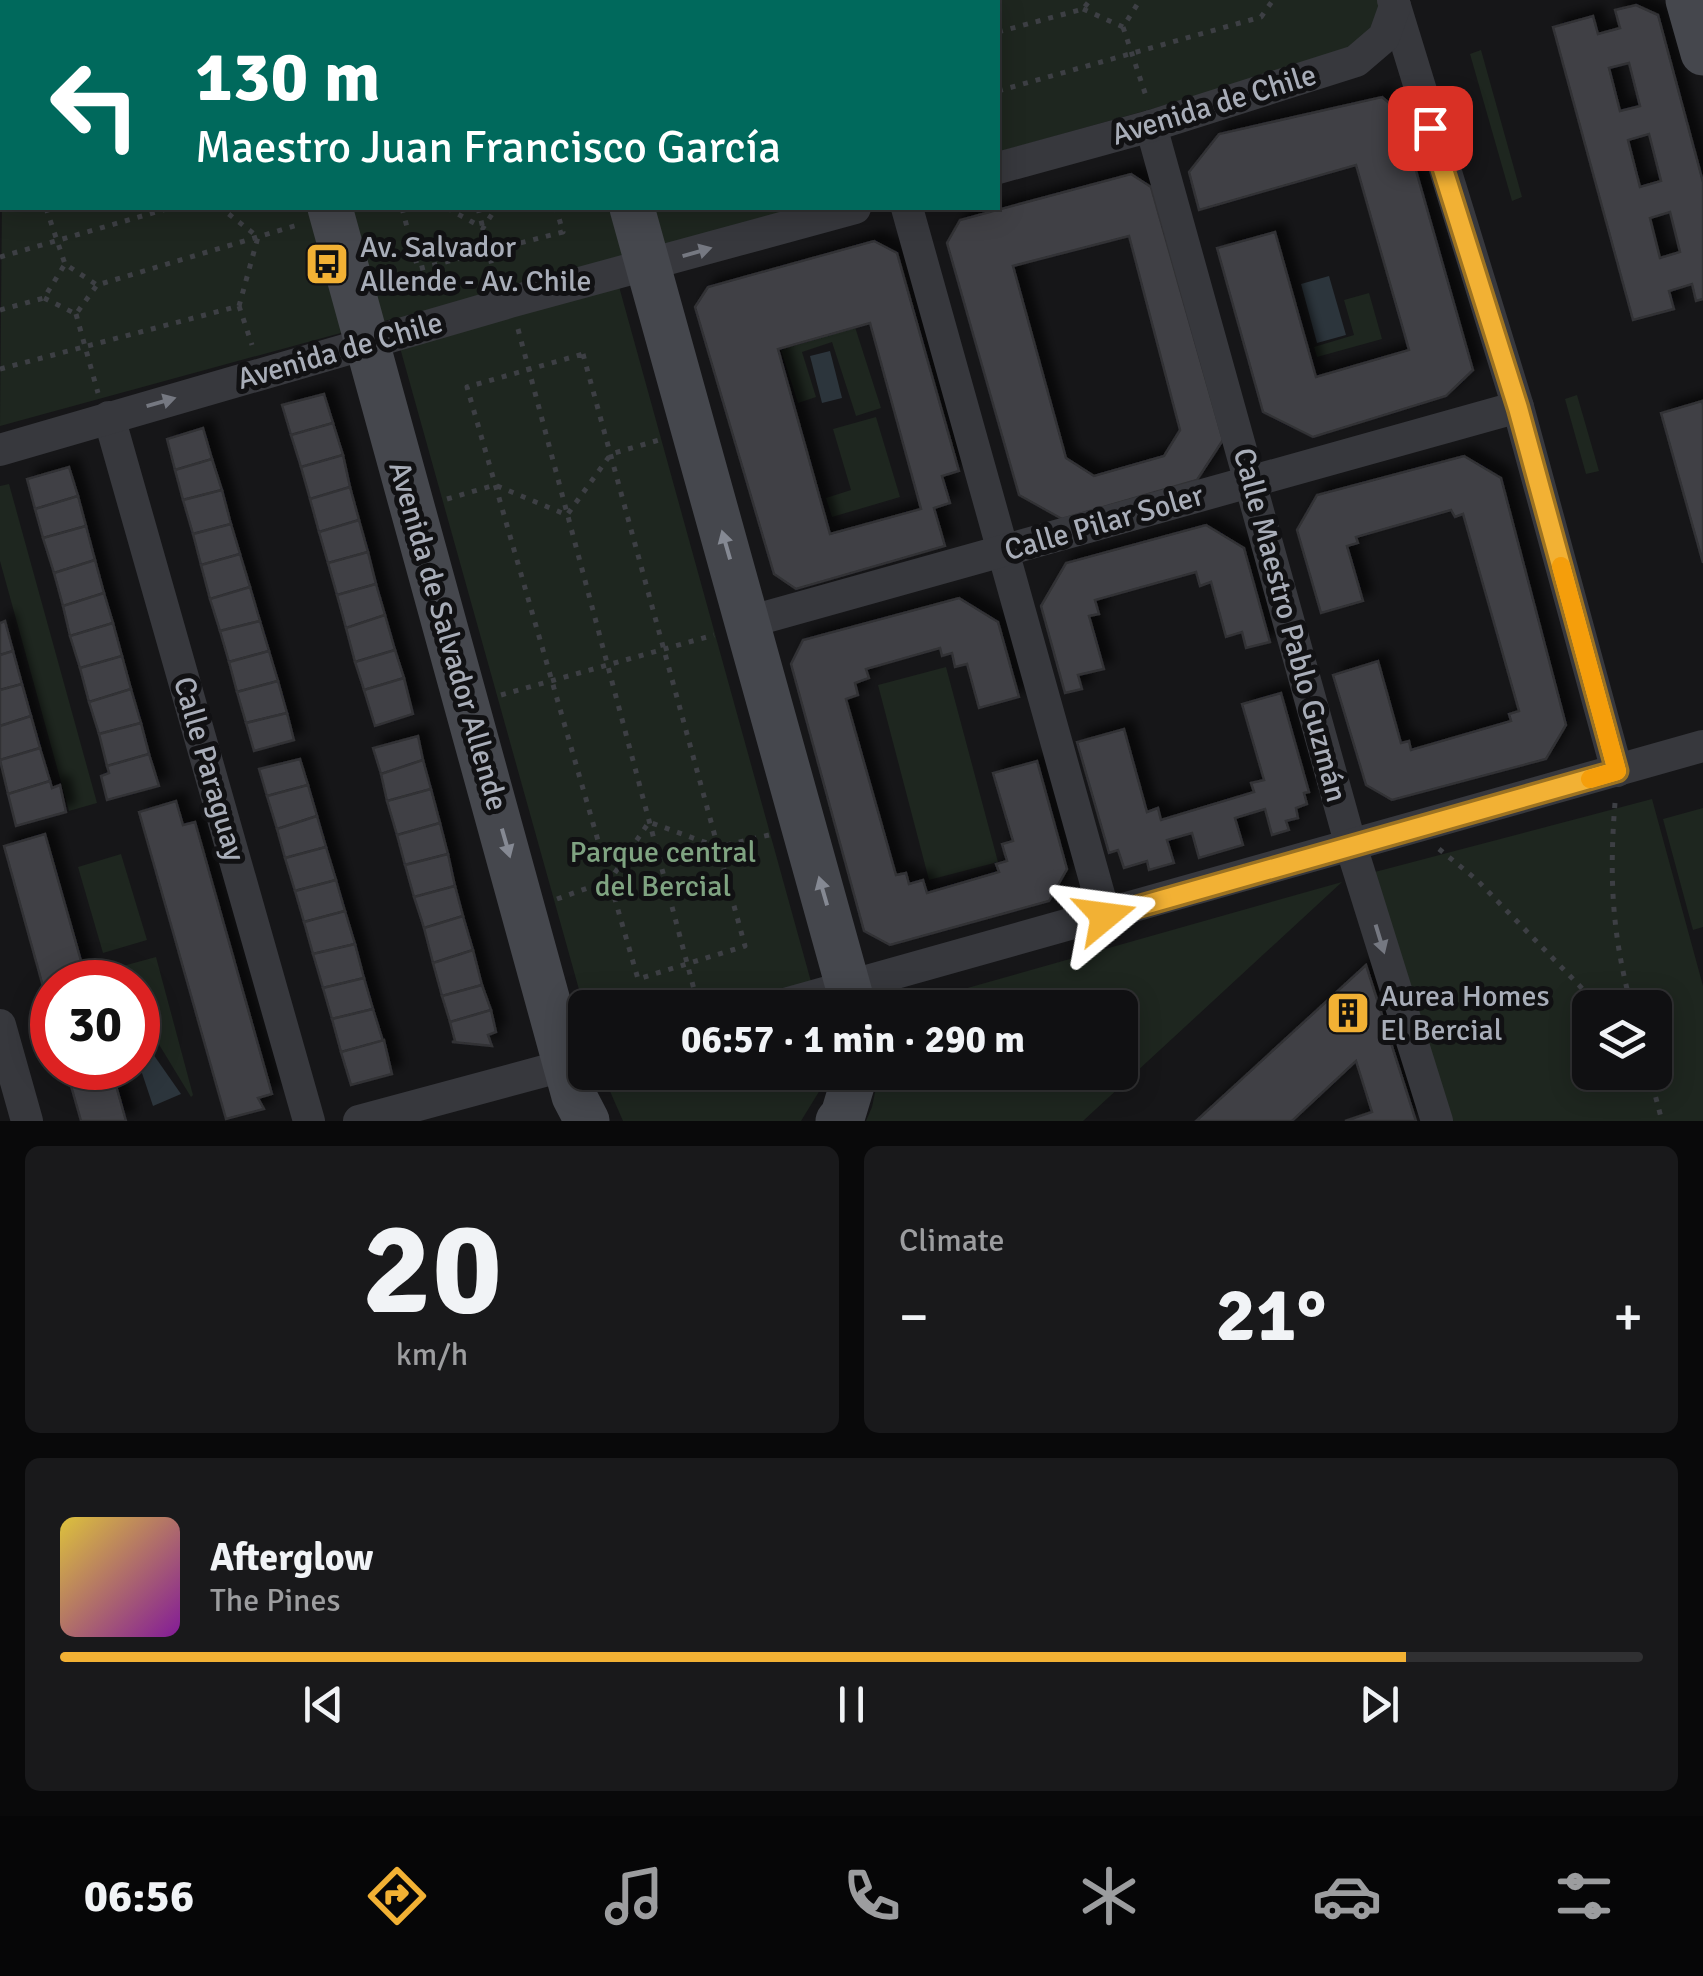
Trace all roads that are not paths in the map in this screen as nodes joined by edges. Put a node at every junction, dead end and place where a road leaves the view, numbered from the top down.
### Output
1 (1688, 0) edge
2 (1395, 25) edge
3 (1703, 54) edge
4 (1148, 111) junction
5 (1000, 167) edge
6 (633, 210) edge
7 (848, 210) edge
8 (908, 210) edge
9 (332, 211) edge
10 (648, 266) junction
11 (367, 344) junction
12 (104, 406) junction
13 (1518, 408) junction
14 (0, 450) edge
15 (1252, 480) junction
16 (1003, 552) junction
17 (731, 629) junction
18 (1703, 746) edge
19 (1617, 771) junction
20 (1351, 846) junction
21 (1105, 916) junction
22 (850, 990) edge
23 (871, 990) edge
24 (0, 1025) edge
25 (568, 1035) edge
26 (568, 1064) edge
27 (574, 1090) edge
28 (851, 1090) edge
29 (27, 1121) edge
30 (309, 1121) edge
31 (359, 1121) edge
32 (586, 1121) edge
33 (838, 1121) edge
34 (1436, 1121) edge

1 - 3 street
2 - 4 street, Avenida de Chile
2 - 13 street
4 - 5 street, Avenida de Chile
4 - 15 street, Calle Maestro Pablo Guzmán
6 - 10 street
10 -> 7 street, Avenida de Chile
8 - 16 street
9 - 11 street, Avenida de Salvador Allende
10 - 11 street, Avenida de Chile
17 -> 10 street
12 -> 11 street, Avenida de Chile
11 -> 25 street, Avenida de Salvador Allende
12 - 14 street, Avenida de Chile
12 - 30 street, Calle Paraguay
13 - 15 street, Calle Pilar Soler
13 - 19 street
15 - 16 street, Calle Pilar Soler
15 - 20 street, Calle Maestro Pablo Guzmán
16 - 17 street, Calle Pilar Soler
16 - 21 street
22 -> 17 street
18 - 19 street
19 - 20 street
20 - 21 street
20 -> 34 street, Calle Maestro Pablo Guzmán
21 - 23 street
24 - 29 street
26 - 31 street
27 - 32 street, Avenida de Salvador Allende
28 - 33 street

